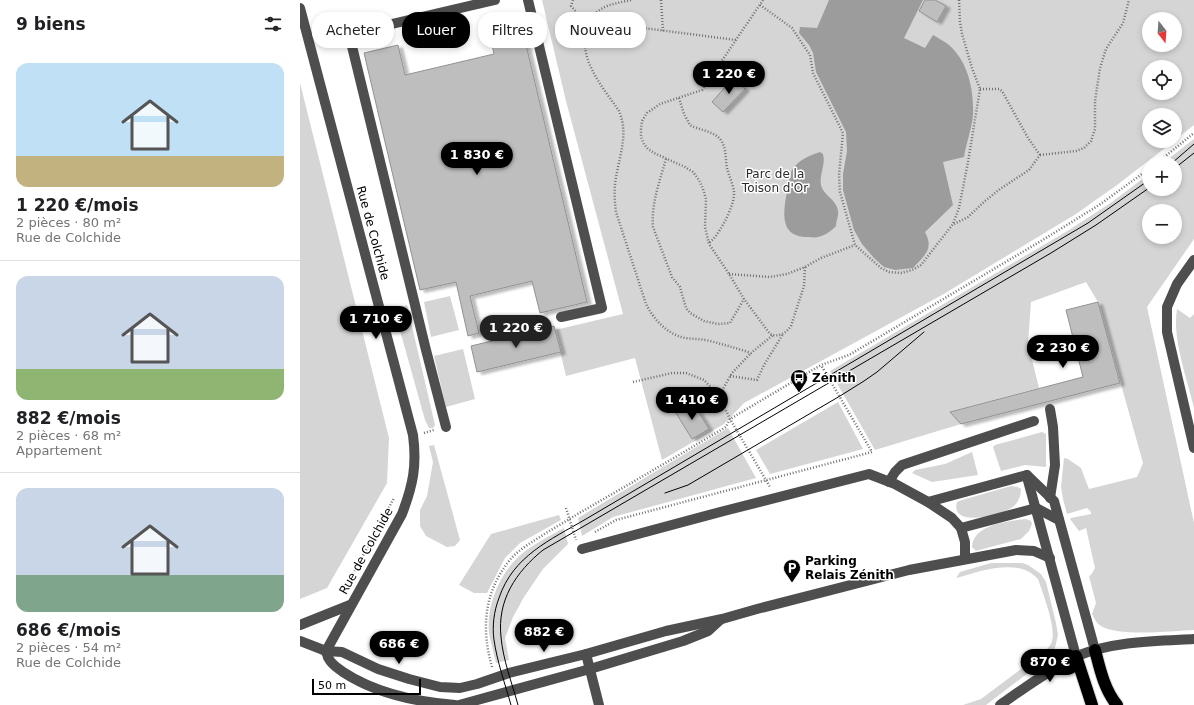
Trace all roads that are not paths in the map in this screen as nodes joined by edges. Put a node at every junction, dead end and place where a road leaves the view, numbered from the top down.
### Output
1 (495, 0) edge
2 (528, 0) edge
3 (301, 13) edge
4 (1194, 260) edge
5 (561, 317) dead end
6 (1050, 409) dead end
7 (1034, 421) dead end
8 (446, 427) road end
9 (1194, 448) edge
10 (1027, 475) junction
11 (889, 482) junction
12 (1050, 498) junction
13 (928, 502) junction
14 (1036, 508) junction
15 (1059, 520) junction
16 (961, 528) junction
17 (582, 549) road end
18 (1050, 558) junction
19 (965, 559) junction
20 (350, 605) junction
21 (722, 619) junction
22 (300, 625) edge
23 (1194, 639) edge
24 (300, 641) edge
25 (1095, 650) junction
26 (326, 651) junction
27 (586, 654) junction
28 (1076, 656) junction
29 (590, 669) junction
30 (477, 684) junction
31 (482, 702) edge
32 (455, 705) edge
33 (459, 705) edge
34 (599, 705) edge
35 (1000, 705) edge
36 (1092, 705) edge
37 (1117, 705) edge

1 - 8 street
2 - 5 street
3 - 20 street, Rue de Colchide
4 - 9 street
6 - 12 street
7 - 11 street
10 - 12 street
10 - 13 street
10 - 14 street
11 - 13 street
11 - 17 street
12 - 15 street
13 - 16 street
14 - 15 street
14 - 16 street
14 - 18 street
15 - 25 street
16 - 19 street
18 - 19 street
18 - 28 street
19 - 21 street
20 - 22 street
20 - 26 street, Rue de Colchide
21 - 27 street
21 - 29 street
23 - 25 street
24 - 26 street
25 - 28 street
25 - 37 highway
26 - 30 street
26 - 32 street
27 - 29 street
27 - 30 street
28 - 35 street
28 - 36 highway
29 - 31 street
29 - 34 street
30 - 31 street
31 - 33 street

